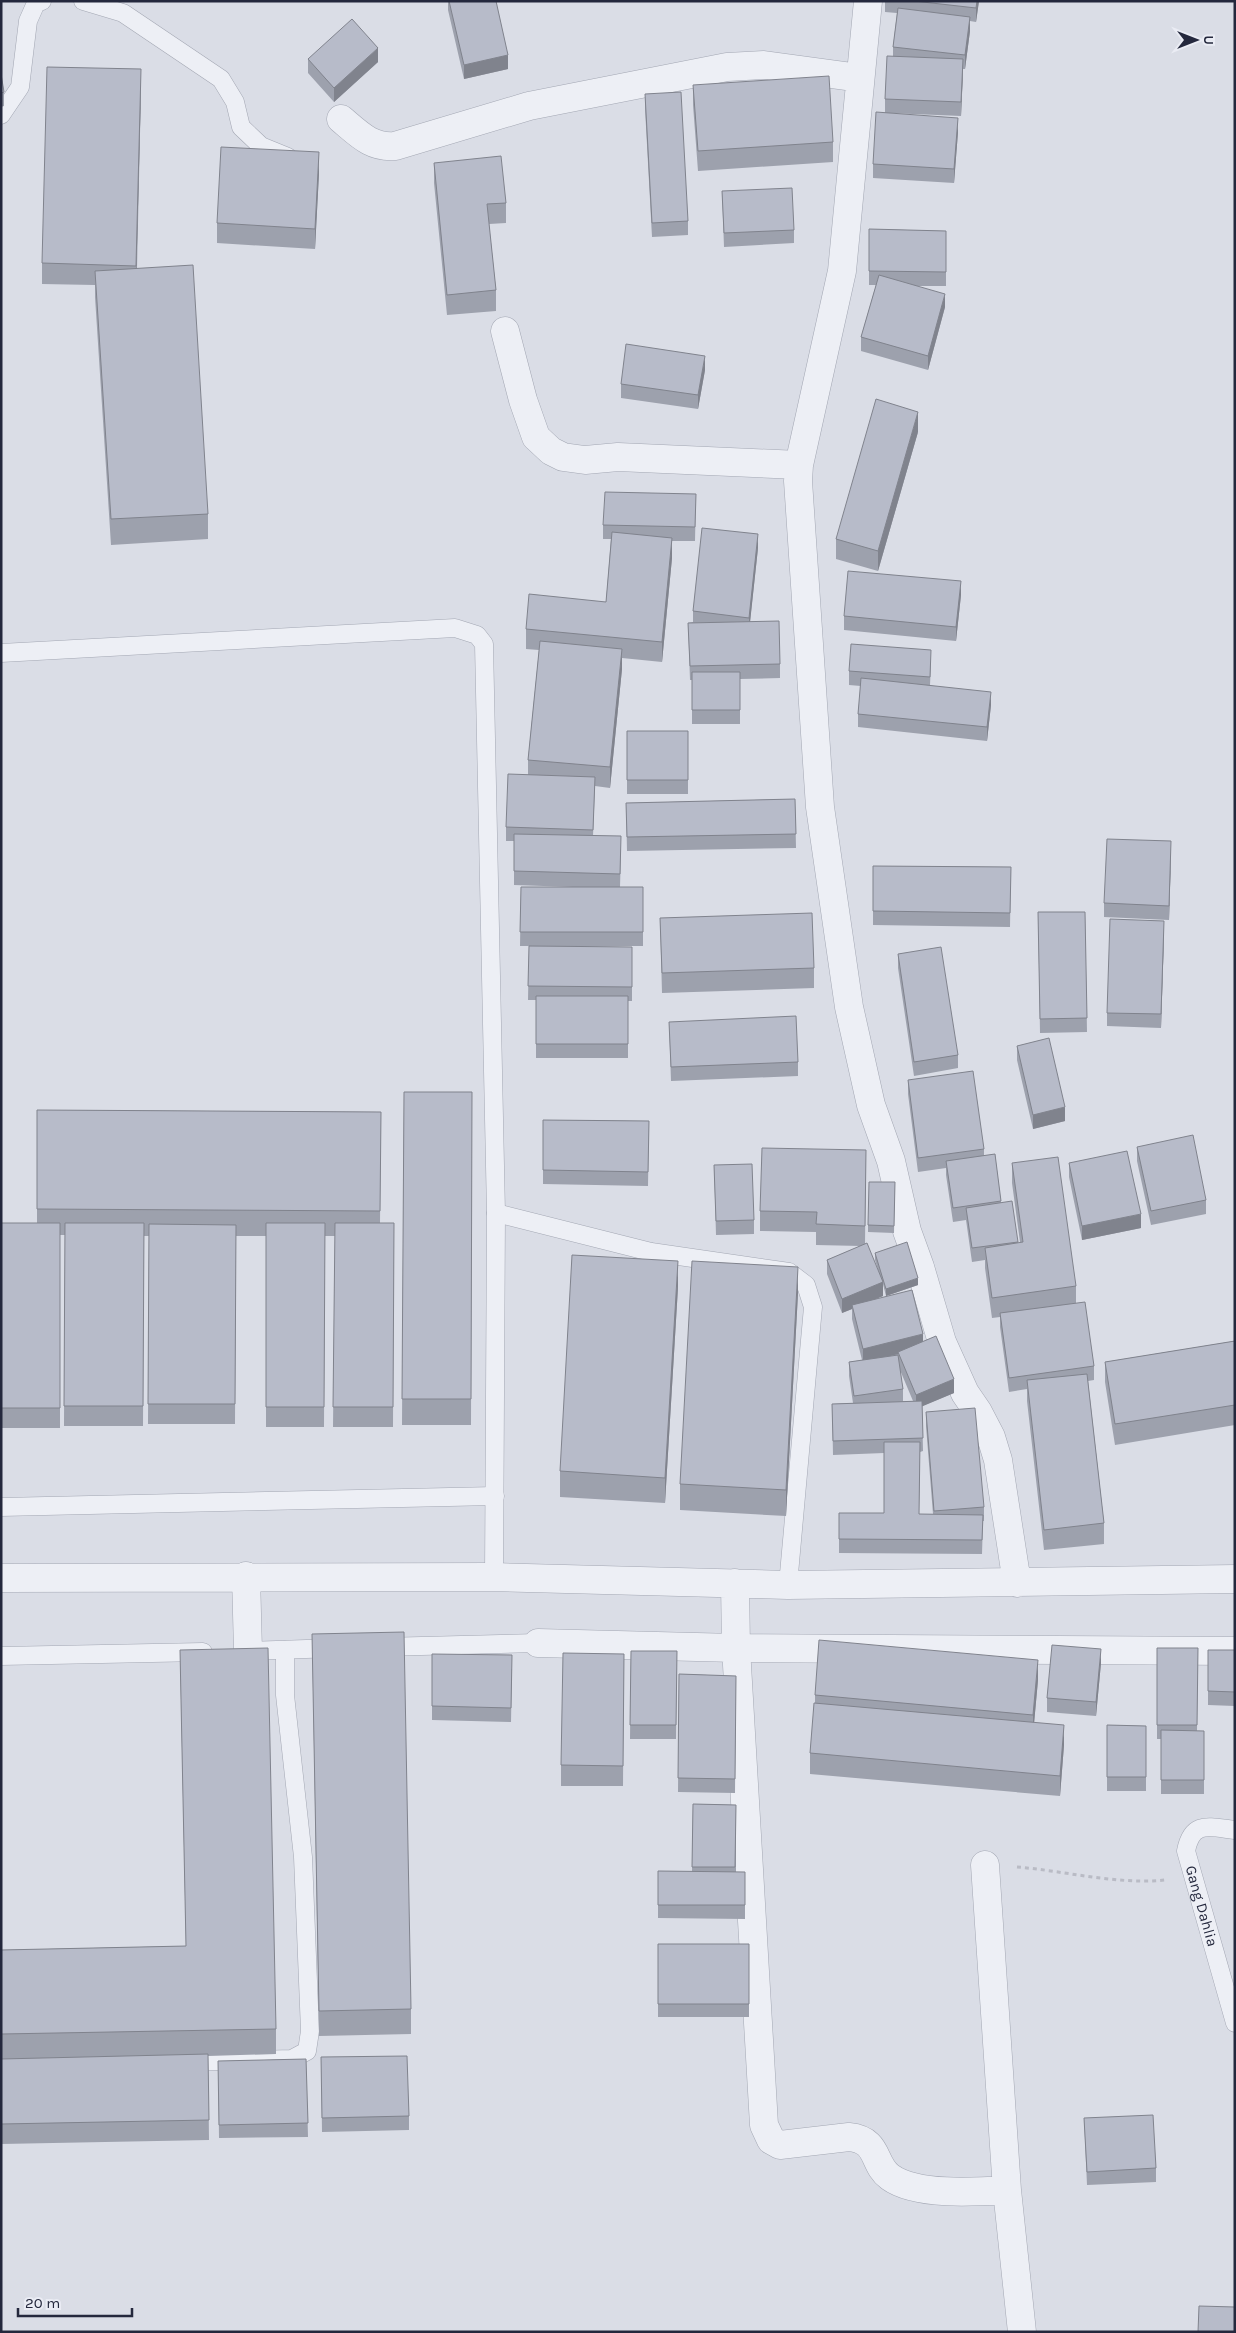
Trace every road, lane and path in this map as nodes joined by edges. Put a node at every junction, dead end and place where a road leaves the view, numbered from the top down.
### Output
1 (42, 1) edge
2 (83, 1) edge
3 (868, 1) edge
4 (860, 78) junction
5 (1, 115) edge
6 (341, 119) dead end
7 (288, 157) edge
8 (505, 331) dead end
9 (799, 465) junction
10 (1, 653) edge
11 (496, 1213) junction
12 (495, 1496) junction
13 (1, 1507) edge
14 (494, 1577) junction
15 (1, 1578) edge
16 (1235, 1579) edge
17 (1016, 1583) junction
18 (246, 1585) junction
19 (788, 1585) junction
20 (734, 1590) junction
21 (736, 1641) junction
22 (538, 1643) joint
23 (235, 1648) junction
24 (285, 1650) junction
25 (1235, 1651) edge
26 (1, 1656) edge
27 (1235, 1830) edge
28 (1189, 1863) junction
29 (985, 1864) joint
30 (1235, 2023) edge
31 (166, 2063) edge
32 (1007, 2190) junction
33 (1022, 2332) edge

1 - 5 lane
2 - 7 lane
3 - 4 street
4 - 6 street
4 - 9 street
8 - 9 street
9 - 17 street
10 - 11 lane
11 - 12 lane
11 - 19 lane
12 - 13 lane
12 - 14 lane
14 - 18 street
14 - 20 street
15 - 18 street
16 - 17 street
17 - 19 street
18 - 23 street
19 - 20 street
20 - 21 street
21 - 22 street
21 - 25 street
21 - 32 street
22 - 24 lane
23 - 24 lane
23 - 26 lane
24 - 31 lane
27 - 28 lane, Gang Dahlia
28 - 29 path
28 - 30 lane, Gang Dahlia
29 - 32 street
32 - 33 street

